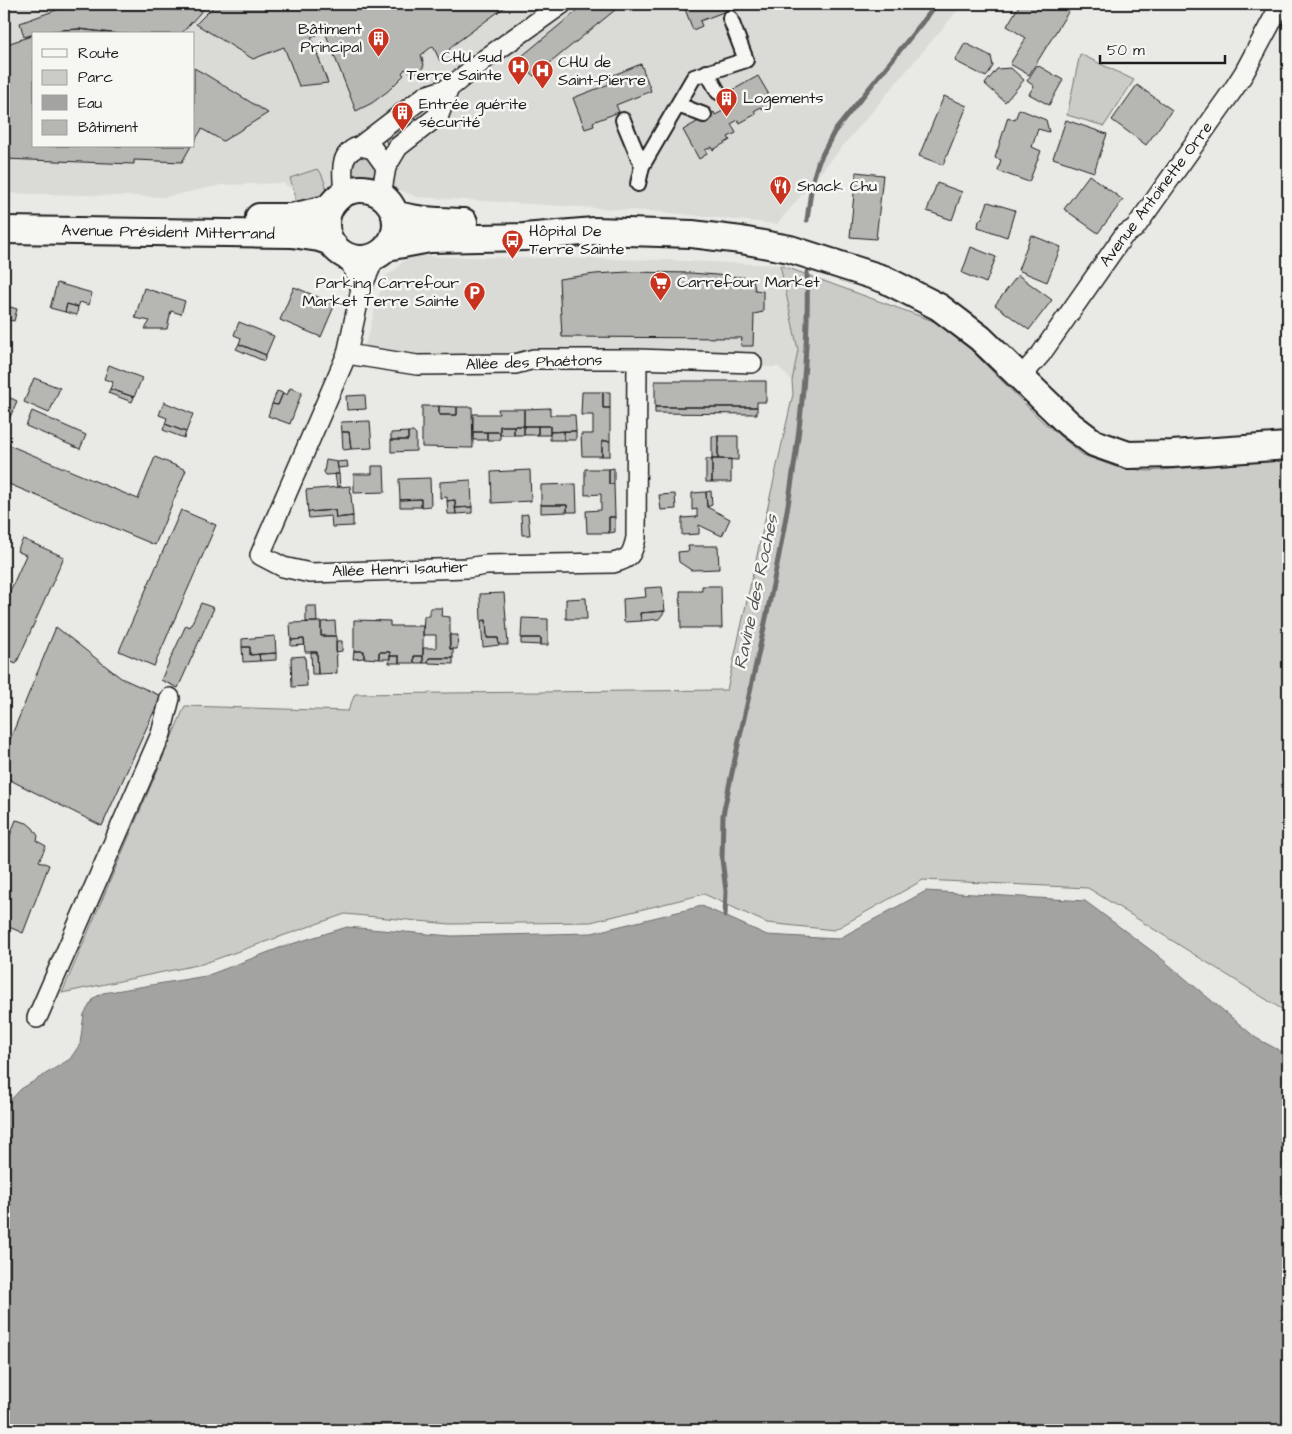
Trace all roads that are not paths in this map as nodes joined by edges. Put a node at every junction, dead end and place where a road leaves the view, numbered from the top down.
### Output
1 (552, 4) edge
2 (562, 4) edge
3 (1281, 4) edge
4 (730, 18) dead end
5 (535, 22) junction
6 (707, 72) junction
7 (449, 88) junction
8 (718, 92) dead end
9 (678, 105) junction
10 (704, 115) dead end
11 (623, 120) dead end
12 (360, 146) junction
13 (642, 166) junction
14 (386, 167) junction
15 (638, 184) dead end
16 (337, 201) junction
17 (388, 205) junction
18 (4, 212) edge
19 (4, 230) edge
20 (594, 231) junction
21 (340, 249) junction
22 (382, 251) junction
23 (361, 289) junction
24 (347, 354) junction
25 (637, 359) junction
26 (752, 363) dead end
27 (1020, 378) junction
28 (1288, 446) edge
29 (170, 698) dead end
30 (37, 1018) dead end

1 - 5 street
2 - 5 street
3 - 27 street, Avenue Antoinette Orre
4 - 6 street
5 - 7 street
6 - 8 street
6 - 9 street
7 - 12 street
7 - 14 street
9 - 10 street
9 - 13 street
11 - 13 street
12 - 14 street
12 - 16 street
13 - 15 street
14 - 17 street
16 - 17 main road
16 - 18 main road, Avenue Président Mitterrand
16 - 21 main road
17 - 20 main road
17 - 22 main road
19 - 21 main road, Avenue Président Mitterrand
20 - 22 main road
20 - 27 main road
21 - 22 main road
21 - 23 street
22 - 23 street, Allée Henri Isautier
23 - 24 street, Allée Henri Isautier
24 - 25 street, Allée des Phaétons
24 - 25 street, Allée Henri Isautier
25 - 26 street, Allée des Phaétons
27 - 28 main road
29 - 30 street

